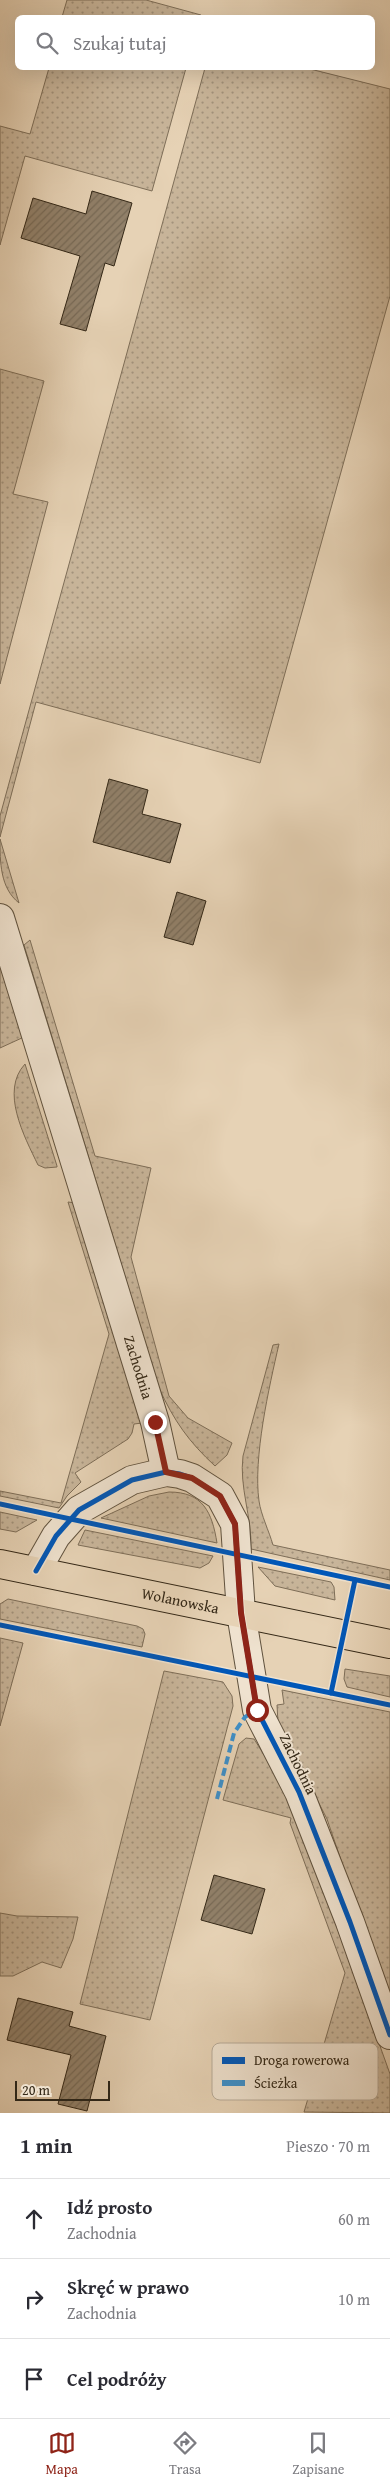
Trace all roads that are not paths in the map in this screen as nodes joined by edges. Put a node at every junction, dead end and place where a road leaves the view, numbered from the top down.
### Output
1 (0, 918) edge
2 (166, 1472) junction
3 (0, 1564) edge
4 (36, 1571) junction
5 (241, 1613) junction
6 (390, 1644) edge
7 (390, 2035) edge

1 - 2 street, Zachodnia
2 - 4 street
2 - 5 street, Zachodnia
3 - 4 main road, Wolanowska
4 - 5 main road, Wolanowska
5 - 6 main road, Wolanowska
5 - 7 street, Zachodnia

